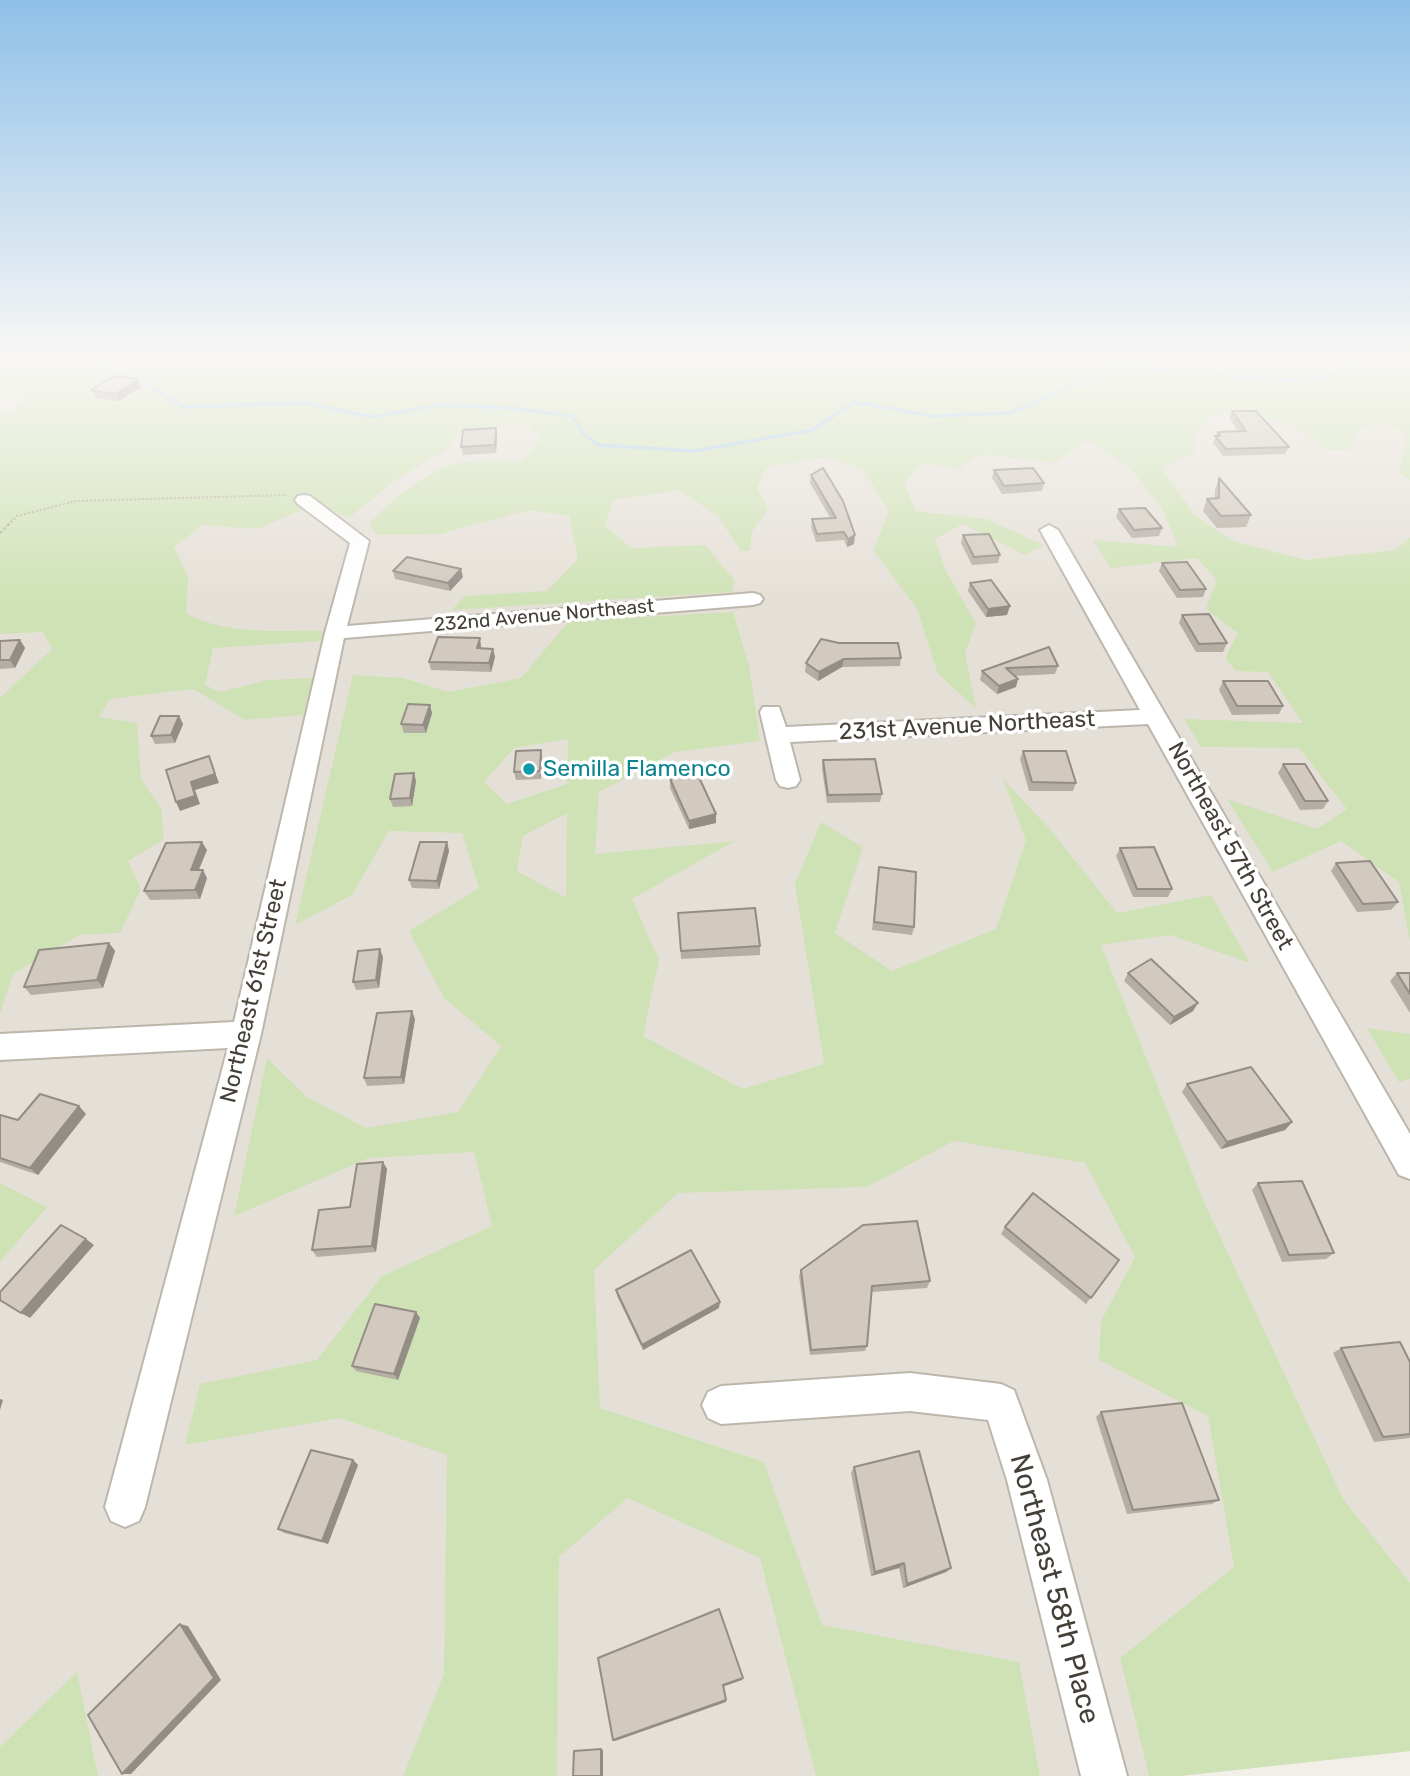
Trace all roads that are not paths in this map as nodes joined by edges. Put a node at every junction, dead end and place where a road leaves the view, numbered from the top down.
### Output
1 (304, 500) road end
2 (1049, 530) dead end
3 (754, 599) dead end
4 (335, 634) junction
5 (771, 712) dead end
6 (1157, 716) junction
7 (777, 735) junction
8 (788, 780) dead end
9 (246, 1034) junction
10 (0, 1047) edge
11 (1410, 1164) edge
12 (721, 1405) dead end
13 (125, 1507) dead end
14 (1104, 1776) edge

1 - 4 street, Northeast 61st Street
2 - 6 street, Northeast 57th Street
3 - 4 street, 232nd Avenue Northeast
4 - 9 street, Northeast 61st Street
5 - 7 street
6 - 7 street, 231st Avenue Northeast
6 - 11 street, Northeast 57th Street
7 - 8 street
9 - 10 street
9 - 13 street, Northeast 61st Street
12 - 14 street, Northeast 58th Place

